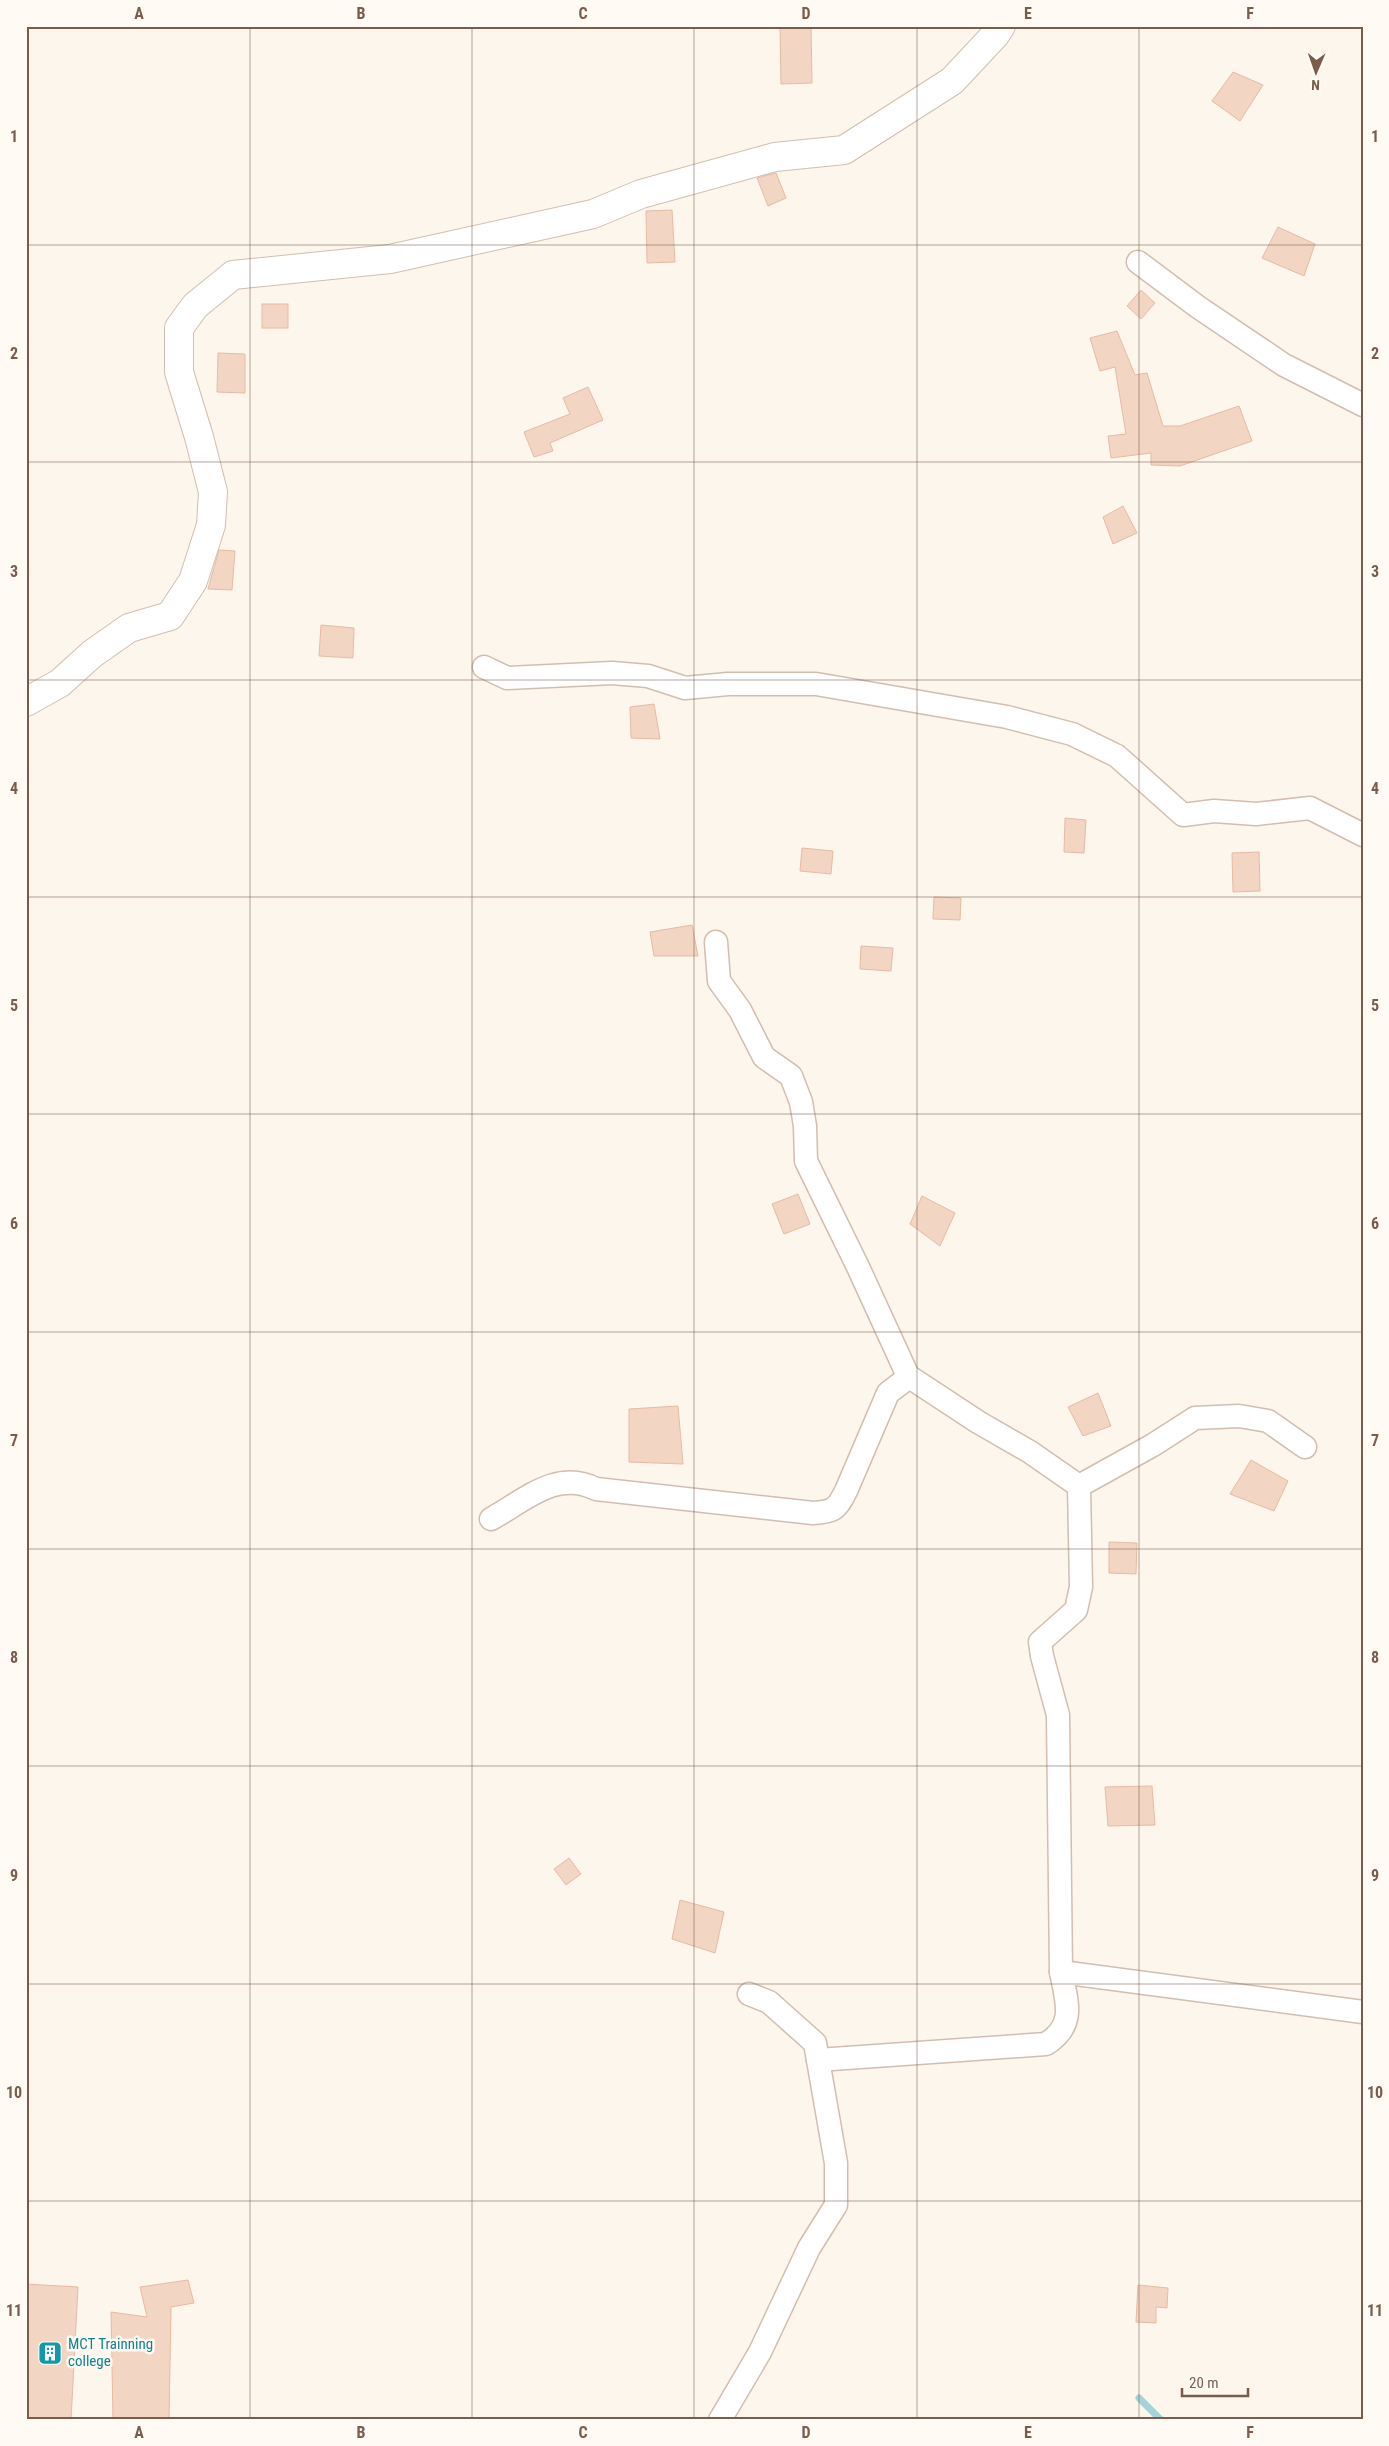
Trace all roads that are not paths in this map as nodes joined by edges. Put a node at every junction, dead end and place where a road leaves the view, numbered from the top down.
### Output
1 (1001, 26) edge
2 (1138, 262) dead end
3 (1363, 405) edge
4 (484, 667) dead end
5 (26, 702) edge
6 (1363, 835) edge
7 (716, 942) dead end
8 (910, 1377) junction
9 (1305, 1447) dead end
10 (1079, 1486) junction
11 (491, 1519) dead end
12 (1061, 1972) junction
13 (749, 1994) dead end
14 (1363, 2012) edge
15 (818, 2060) junction
16 (720, 2420) edge

1 - 5 street
2 - 3 street
4 - 6 street
7 - 8 street
8 - 10 street
8 - 11 street
9 - 10 street
10 - 12 street
12 - 14 street
12 - 15 street
13 - 15 street
15 - 16 street

